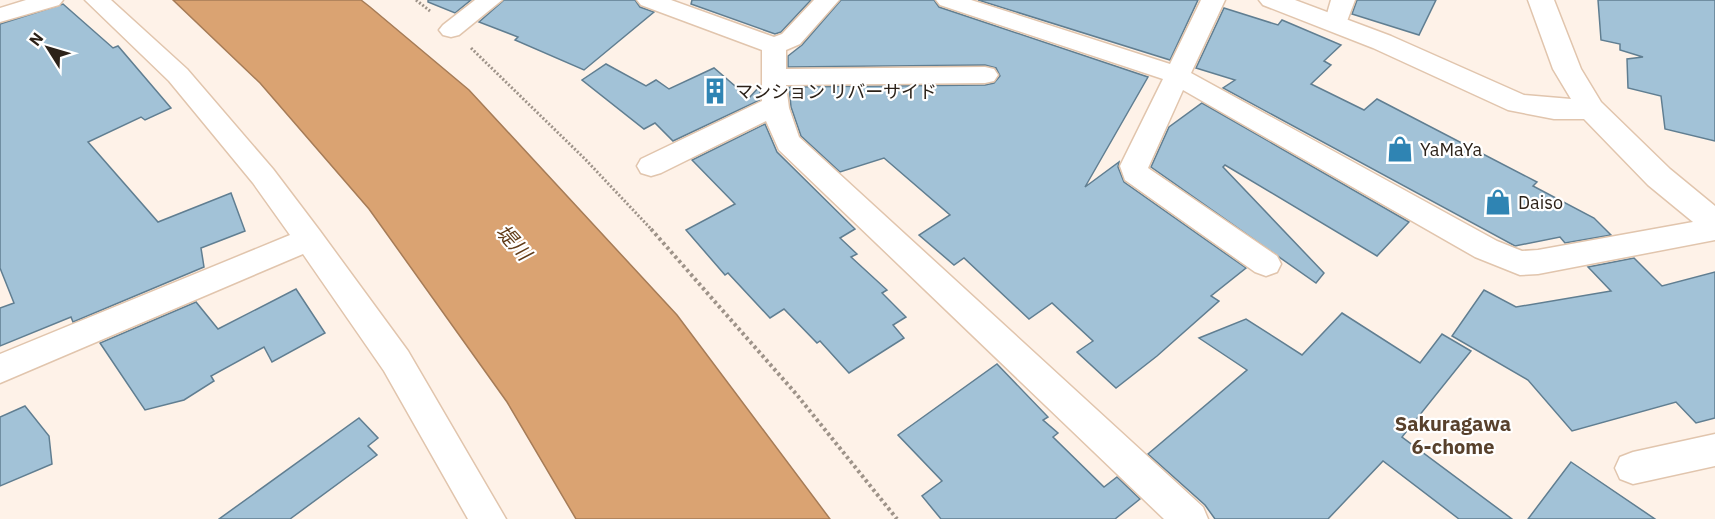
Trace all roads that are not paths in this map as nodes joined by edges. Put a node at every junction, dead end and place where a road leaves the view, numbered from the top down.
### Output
1 (51, 0) edge
2 (97, 0) edge
3 (490, 0) edge
4 (649, 0) edge
5 (827, 0) edge
6 (948, 0) edge
7 (1213, 0) edge
8 (1272, 0) edge
9 (1541, 0) edge
10 (1340, 12) edge
11 (0, 15) edge
12 (451, 30) road end
13 (774, 46) junction
14 (985, 75) dead end
15 (1176, 75) junction
16 (774, 91) junction
17 (1591, 109) junction
18 (651, 166) dead end
19 (1715, 223) edge
20 (1715, 229) edge
21 (310, 239) junction
22 (1266, 264) dead end
23 (0, 369) edge
24 (1715, 450) edge
25 (1633, 468) dead end
26 (488, 519) edge
27 (1190, 519) edge

1 - 11 street
2 - 21 street
3 - 12 street
4 - 13 street
5 - 13 street
6 - 15 street
7 - 15 street
8 - 10 street
9 - 17 street
10 - 17 street
13 - 16 street
14 - 16 street
15 - 20 street
15 - 22 street
16 - 18 street
16 - 27 street
17 - 19 street
21 - 23 street
21 - 26 street
24 - 25 street

